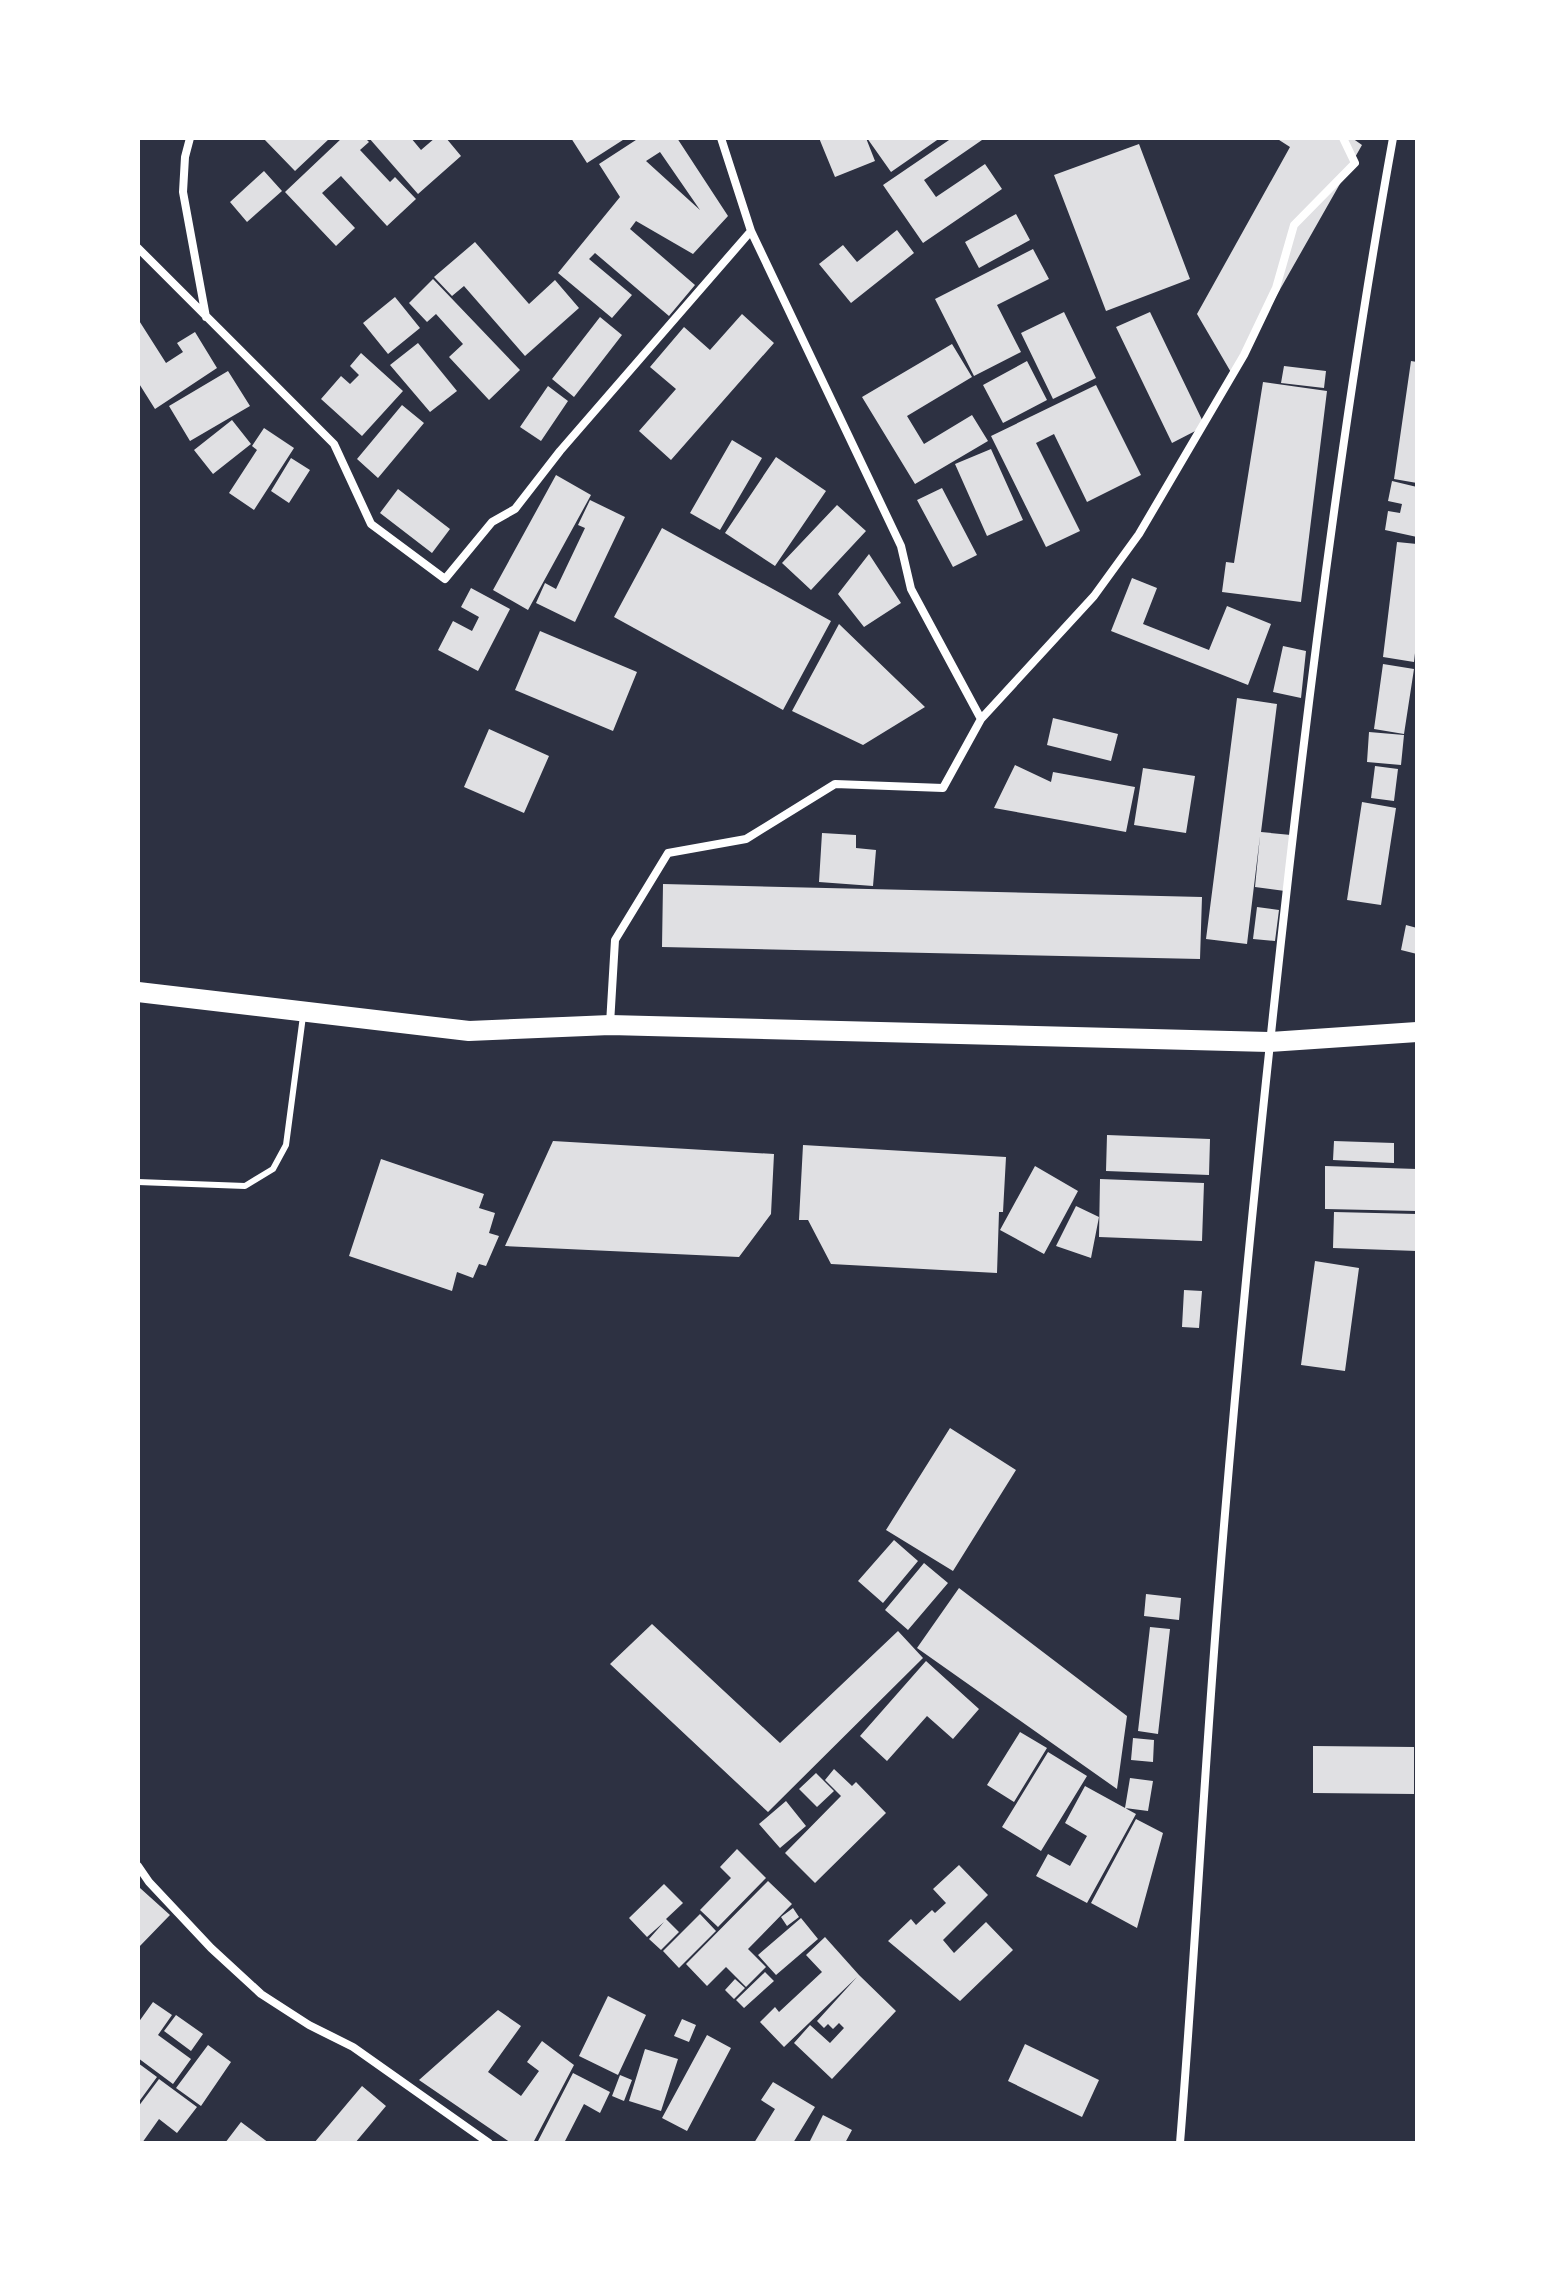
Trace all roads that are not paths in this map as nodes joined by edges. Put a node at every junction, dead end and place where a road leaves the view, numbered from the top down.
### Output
1 (190, 138) edge
2 (721, 138) edge
3 (1343, 138) edge
4 (1393, 138) edge
5 (751, 231) junction
6 (138, 248) edge
7 (206, 317) junction
8 (981, 719) junction
9 (138, 992) edge
10 (303, 1012) junction
11 (610, 1025) junction
12 (1417, 1032) edge
13 (1269, 1042) junction
14 (138, 1182) edge
15 (138, 1866) edge
16 (489, 2143) edge
17 (1180, 2143) edge

1 - 7 street
2 - 5 street
3 - 8 street
4 - 13 street
5 - 7 street
5 - 8 street
6 - 7 street
8 - 11 street
9 - 10 main road
10 - 11 main road
10 - 14 lane
11 - 13 main road
12 - 13 main road
13 - 17 street
15 - 16 street

